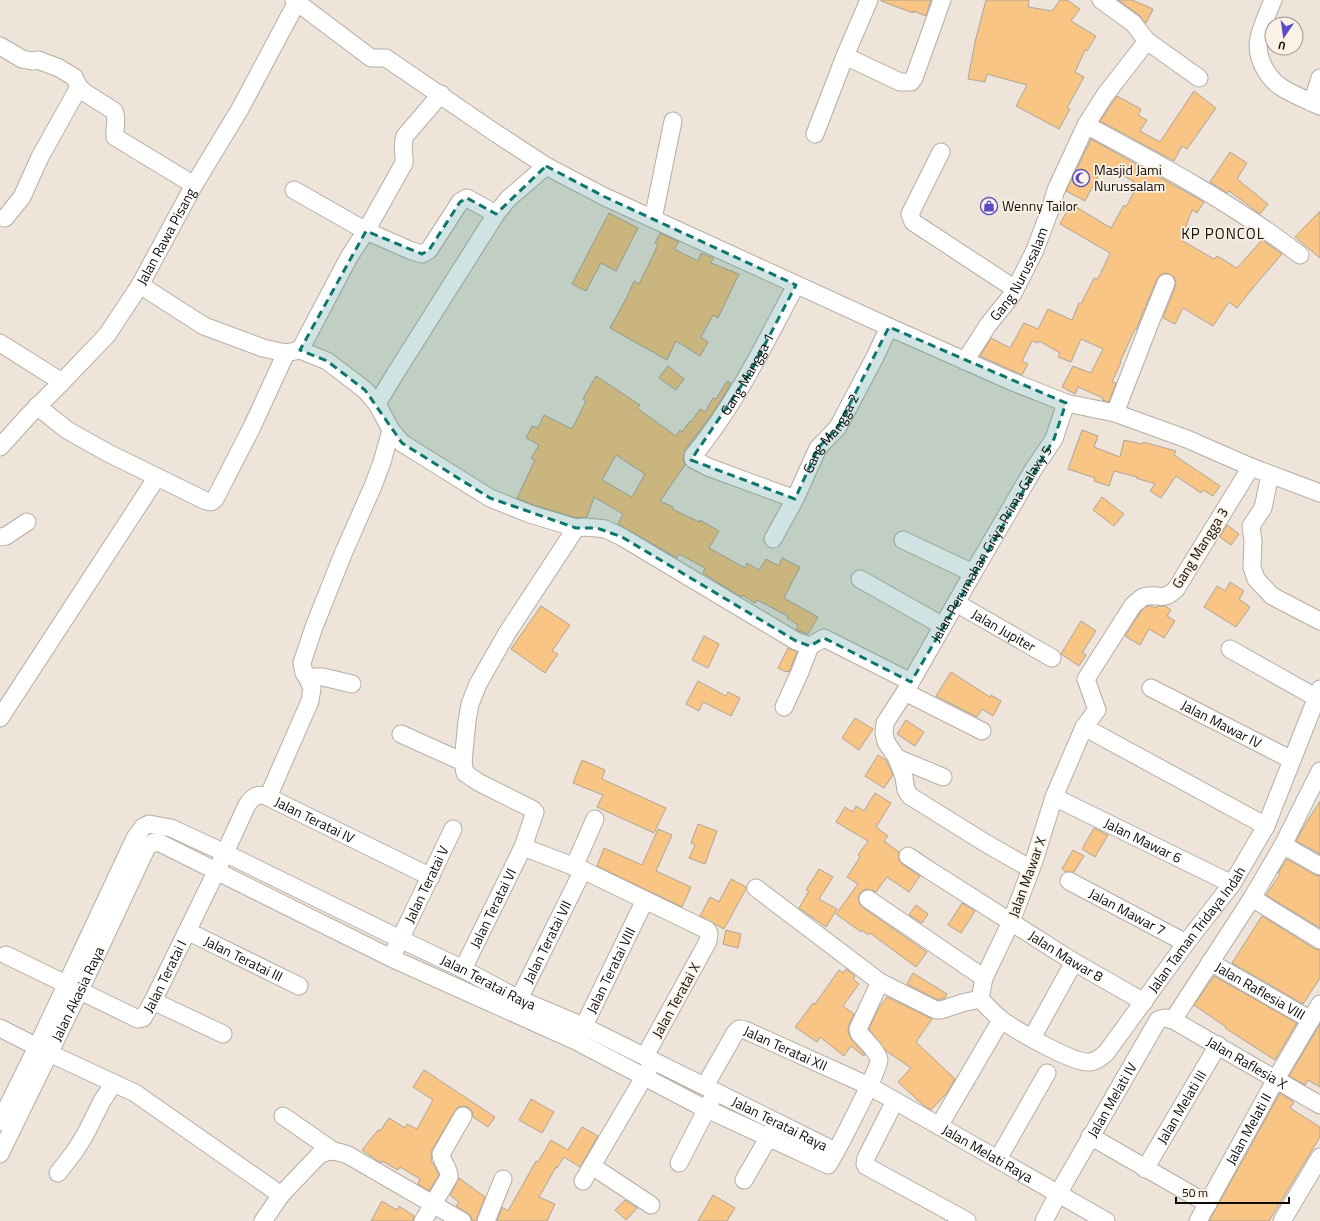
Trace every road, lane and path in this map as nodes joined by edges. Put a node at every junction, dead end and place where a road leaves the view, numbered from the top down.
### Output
1 (869, 0) edge
2 (942, 0) edge
3 (1101, 0) edge
4 (1273, 0) edge
5 (298, 1) edge
6 (1147, 41) junction
7 (0, 46) edge
8 (845, 56) junction
9 (1199, 78) dead end
10 (1320, 78) edge
11 (79, 87) junction
12 (440, 94) junction
13 (1316, 105) edge
14 (673, 122) dead end
15 (1086, 125) junction
16 (815, 134) dead end
17 (941, 152) dead end
18 (546, 166) junction
19 (194, 185) junction
20 (294, 190) dead end
21 (496, 214) junction
22 (4, 218) dead end
23 (653, 219) junction
24 (366, 231) junction
25 (1300, 255) dead end
26 (1166, 283) dead end
27 (140, 285) junction
28 (796, 285) junction
29 (1015, 289) junction
30 (889, 327) junction
31 (0, 343) edge
32 (293, 351) junction
33 (965, 361) junction
34 (62, 382) junction
35 (1066, 403) junction
36 (377, 404) junction
37 (38, 406) junction
38 (1116, 413) junction
39 (391, 430) junction
40 (0, 447) edge
41 (1251, 467) junction
42 (1270, 475) junction
43 (157, 477) junction
44 (1320, 493) edge
45 (795, 499) junction
46 (27, 522) dead end
47 (576, 528) junction
48 (0, 537) edge
49 (773, 539) dead end
50 (903, 540) dead end
51 (973, 573) junction
52 (860, 580) dead end
53 (956, 603) junction
54 (1320, 621) edge
55 (943, 626) junction
56 (810, 646) junction
57 (1230, 649) dead end
58 (1052, 658) dead end
59 (307, 677) junction
60 (352, 684) dead end
61 (908, 687) junction
62 (1151, 688) dead end
63 (1318, 693) edge
64 (784, 707) dead end
65 (1097, 710) joint
66 (0, 718) edge
67 (1084, 728) junction
68 (982, 731) dead end
69 (401, 734) dead end
70 (897, 758) junction
71 (1292, 760) junction
72 (463, 762) junction
73 (943, 777) dead end
74 (1318, 780) edge
75 (268, 797) junction
76 (1054, 797) junction
77 (595, 819) dead end
78 (149, 824) joint
79 (1266, 826) junction
80 (454, 829) dead end
81 (160, 843) joint
82 (1283, 845) junction
83 (522, 847) junction
84 (226, 853) junction
85 (908, 856) dead end
86 (1320, 866) edge
87 (579, 869) junction
88 (1031, 869) junction
89 (217, 870) junction
90 (430, 877) junction
91 (1069, 881) dead end
92 (1232, 884) junction
93 (756, 888) dead end
94 (1252, 898) junction
95 (868, 899) dead end
96 (645, 900) junction
97 (1012, 922) junction
98 (187, 931) junction
99 (400, 939) junction
100 (1320, 940) edge
101 (1186, 943) junction
102 (6, 955) dead end
103 (391, 958) junction
104 (1074, 962) junction
105 (1210, 962) junction
106 (463, 969) junction
107 (984, 978) junction
108 (880, 982) junction
109 (73, 986) junction
110 (299, 986) dead end
111 (980, 999) junction
112 (153, 1001) junction
113 (1144, 1002) junction
114 (1320, 1004) edge
115 (516, 1006) junction
116 (1001, 1020) junction
117 (1173, 1020) junction
118 (1311, 1020) junction
119 (583, 1026) junction
120 (0, 1028) edge
121 (223, 1034) dead end
122 (1032, 1038) junction
123 (576, 1041) junction
124 (1218, 1045) junction
125 (43, 1050) junction
126 (650, 1058) junction
127 (1047, 1073) dead end
128 (644, 1077) junction
129 (1276, 1079) junction
130 (114, 1083) junction
131 (869, 1086) junction
132 (711, 1088) junction
133 (895, 1101) junction
134 (1320, 1105) edge
135 (707, 1109) junction
136 (283, 1116) dead end
137 (463, 1116) dead end
138 (0, 1122) edge
139 (777, 1122) junction
140 (938, 1126) junction
141 (1090, 1136) junction
142 (768, 1138) junction
143 (332, 1150) junction
144 (835, 1152) junction
145 (0, 1154) edge
146 (1320, 1157) edge
147 (998, 1159) junction
148 (679, 1163) dead end
149 (592, 1166) junction
150 (1145, 1169) junction
151 (58, 1173) dead end
152 (503, 1179) dead end
153 (744, 1180) dead end
154 (583, 1181) dead end
155 (1058, 1194) junction
156 (281, 1195) junction
157 (1208, 1204) junction
158 (433, 1205) junction
159 (651, 1205) dead end
160 (263, 1221) edge
161 (423, 1221) edge
162 (462, 1221) edge
163 (486, 1221) edge
164 (966, 1221) edge
165 (1044, 1221) edge
166 (1106, 1221) edge
167 (1198, 1221) edge
168 (1282, 1221) edge

1 - 8 street
2 - 8 street
3 - 6 street
4 - 13 street
5 - 12 street
5 - 19 street, Jalan Rawa Pisang
6 - 9 street
6 - 15 street, Gang Nurussalam
7 - 11 street
8 - 16 street
10 - 13 street
11 - 19 street
11 - 22 street
12 - 18 street
12 - 24 street
14 - 23 street
15 - 25 street
15 - 29 street, Gang Nurussalam
17 - 29 street
18 - 21 street
18 - 23 street
19 - 27 street, Jalan Rawa Pisang
20 - 24 street
21 - 24 street
21 - 36 street
23 - 28 street
24 - 32 street
26 - 38 street
27 - 32 street
27 - 34 street, Jalan Rawa Pisang
28 - 30 street
28 - 45 street, Gang Mangga 1
29 - 33 street, Gang Nurussalam
30 - 33 street
30 - 45 street, Gang Mangga 2
31 - 34 street
32 - 36 street
32 - 43 street
33 - 35 street
34 - 37 street, Jalan Rawa Pisang
35 - 38 street
35 - 51 street, Jalan Perumahan Griya Prima Galaxy 5
36 - 39 street
37 - 40 street, Jalan Rawa Pisang
37 - 43 street
38 - 41 street
39 - 47 street
39 - 59 street
41 - 42 street
41 - 65 street, Gang Mangga 3
42 - 44 street
42 - 54 street
43 - 66 street
45 - 49 street, Gang Mangga 2
46 - 48 street
47 - 56 street
47 - 72 street
50 - 51 street
51 - 53 street, Jalan Perumahan Griya Prima Galaxy 5
52 - 55 street
53 - 55 street, Jalan Perumahan Griya Prima Galaxy 5
53 - 58 street, Jalan Jupiter
55 - 61 street, Jalan Perumahan Griya Prima Galaxy 5
56 - 61 street
56 - 64 street
57 - 63 street
59 - 60 street
59 - 75 street
61 - 68 street
61 - 70 street, Jalan Perumahan Griya Prima Galaxy 5
62 - 71 street, Jalan Mawar IV
63 - 71 street, Jalan Taman Tridaya Indah
65 - 67 street, Jalan Mawar X
67 - 76 street, Jalan Mawar X
67 - 79 street
69 - 72 street
70 - 73 street
70 - 88 street, Jalan Perumahan Griya Prima Galaxy 5
71 - 79 street, Jalan Taman Tridaya Indah
72 - 83 street, Jalan Teratai VI
74 - 82 street
75 - 84 street, Jalan Teratai IV
75 - 90 street, Jalan Teratai IV
76 - 88 street, Jalan Mawar X
76 - 92 street, Jalan Mawar 6
77 - 87 street, Jalan Teratai VII
78 - 84 street, Jalan Teratai Raya
78 - 109 street, Jalan Akasia Raya
79 - 92 street, Jalan Taman Tridaya Indah
80 - 90 street, Jalan Teratai V
81 - 89 street, Jalan Teratai Raya
81 - 109 street, Jalan Akasia Raya
82 - 86 street
82 - 94 street
83 - 87 street
83 - 106 street, Jalan Teratai VI
84 - 89 street, Jalan Teratai IV
84 - 99 street, Jalan Teratai Raya
85 - 97 street, Jalan Mawar 8
87 - 96 street
87 - 115 street, Jalan Teratai VII
88 - 97 street, Jalan Mawar X
89 - 98 street, Jalan Teratai I
89 - 103 street, Jalan Teratai Raya
90 - 99 street, Jalan Teratai V
91 - 101 street, Jalan Mawar 7
92 - 101 street, Jalan Taman Tridaya Indah
93 - 108 street
94 - 100 street
94 - 105 street
95 - 107 street
96 - 119 street, Jalan Teratai VIII
96 - 126 street, Jalan Teratai X
97 - 104 street, Jalan Mawar 8
97 - 107 street, Jalan Mawar X
98 - 110 street, Jalan Teratai III
98 - 112 street, Jalan Teratai I
99 - 103 street, Jalan Teratai V
99 - 106 street, Jalan Teratai Raya
101 - 113 street, Jalan Taman Tridaya Indah
102 - 109 street, Jalan Teratai I
103 - 115 street, Jalan Teratai Raya
104 - 113 street, Jalan Mawar 8
104 - 122 street
105 - 117 street
105 - 118 street, Jalan Raflesia VIII
106 - 115 street, Jalan Teratai Raya
107 - 111 street, Jalan Mawar X
108 - 111 street
108 - 131 street
109 - 112 street, Jalan Teratai I
109 - 125 street, Jalan Akasia Raya
111 - 116 street
112 - 121 street
113 - 122 street, Jalan Taman Tridaya Indah
114 - 118 street, Jalan Melati II
115 - 119 street, Jalan Teratai Raya
115 - 123 street, Jalan Teratai Raya
116 - 122 street, Jalan Taman Tridaya Indah
116 - 140 street
117 - 124 street, Jalan Raflesia X
117 - 141 street, Jalan Melati IV
118 - 129 street, Jalan Melati II
119 - 123 street, Jalan Teratai VIII
119 - 126 street, Jalan Teratai Raya
120 - 125 street
123 - 128 street, Jalan Teratai Raya
124 - 129 street, Jalan Raflesia X
124 - 150 street, Jalan Melati III
125 - 130 street
125 - 138 street, Jalan Akasia Raya
125 - 145 street, Jalan Akasia Raya
126 - 128 street, Jalan Teratai X
126 - 132 street, Jalan Teratai Raya
127 - 147 street
128 - 135 street, Jalan Teratai Raya
128 - 149 street, Jalan Teratai X
129 - 134 street, Jalan Raflesia X
129 - 157 street, Jalan Melati II
130 - 151 street
130 - 156 street
131 - 132 street, Jalan Teratai XII
131 - 133 street, Jalan Melati Raya
131 - 144 street
132 - 135 street
132 - 139 street, Jalan Teratai Raya
133 - 140 street, Jalan Melati Raya
133 - 164 street
135 - 142 street, Jalan Teratai Raya
135 - 148 street
136 - 143 street
137 - 158 street
139 - 142 street
139 - 144 street, Jalan Teratai Raya
140 - 147 street, Jalan Melati Raya
141 - 150 street
141 - 155 street, Jalan Melati IV
142 - 144 street, Jalan Teratai Raya
142 - 153 street
143 - 156 street
143 - 158 street
146 - 168 street
147 - 155 street, Jalan Melati Raya
149 - 154 street, Jalan Teratai X
149 - 159 street
150 - 157 street
152 - 163 street
155 - 165 street, Jalan Melati IV
155 - 166 street, Jalan Melati Raya
156 - 160 street
157 - 167 street, Jalan Melati II
158 - 161 street
158 - 162 street

